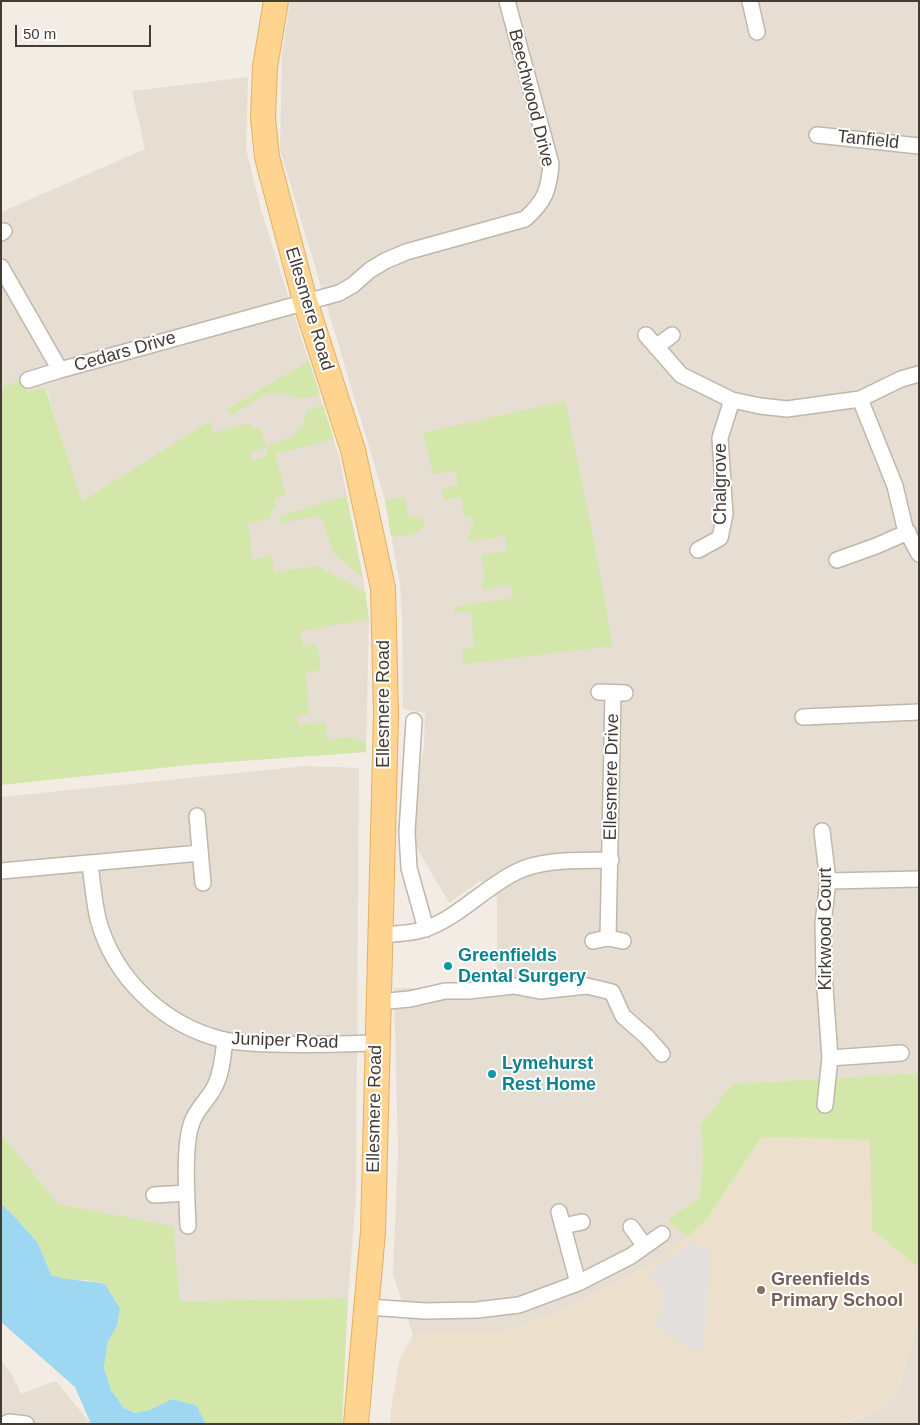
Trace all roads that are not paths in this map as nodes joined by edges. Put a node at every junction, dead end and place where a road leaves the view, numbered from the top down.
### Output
1 (276, 1) edge
2 (506, 1) edge
3 (750, 1) edge
4 (757, 32) dead end
5 (817, 135) dead end
6 (919, 146) edge
7 (1, 267) edge
8 (305, 302) junction
9 (646, 335) dead end
10 (672, 335) dead end
11 (656, 347) junction
12 (60, 370) junction
13 (919, 374) edge
14 (28, 380) dead end
15 (860, 399) junction
16 (732, 400) junction
17 (908, 532) junction
18 (698, 550) dead end
19 (919, 554) edge
20 (837, 560) dead end
21 (613, 693) dead end
22 (919, 712) edge
23 (803, 717) dead end
24 (414, 721) dead end
25 (197, 816) dead end
26 (822, 831) dead end
27 (200, 853) junction
28 (610, 860) junction
29 (90, 863) junction
30 (1, 872) edge
31 (919, 879) edge
32 (828, 881) junction
33 (203, 882) dead end
34 (426, 929) junction
35 (379, 935) junction
36 (593, 941) dead end
37 (377, 1002) junction
38 (225, 1040) junction
39 (376, 1043) junction
40 (900, 1053) dead end
41 (662, 1054) dead end
42 (830, 1058) junction
43 (825, 1105) dead end
44 (187, 1194) junction
45 (154, 1195) dead end
46 (582, 1222) dead end
47 (188, 1226) dead end
48 (631, 1227) dead end
49 (662, 1234) dead end
50 (645, 1246) junction
51 (578, 1283) junction
52 (367, 1307) junction
53 (4, 1424) edge
54 (26, 1424) edge
55 (356, 1424) edge

1 - 8 main road, Ellesmere Road
2 - 8 street, Beechwood Drive
3 - 4 street
5 - 6 street, Tanfield
7 - 12 street, Cedars Drive
8 - 12 street, Cedars Drive
8 - 35 main road, Ellesmere Road
9 - 11 street
10 - 11 street
11 - 16 street
12 - 14 street
13 - 15 street
15 - 16 street
15 - 17 street
16 - 18 street, Chalgrove
17 - 19 street
17 - 20 street
21 - 28 street, Ellesmere Drive
22 - 23 street
24 - 34 street, Ellesmere Road
25 - 27 street
26 - 32 street, Kirkwood Court
27 - 29 street
27 - 33 street
28 - 34 street, Ellesmere Drive
28 - 36 street, Ellesmere Drive
29 - 30 street
29 - 38 street, Juniper Road
31 - 32 street
32 - 42 street, Kirkwood Court
34 - 35 street, Ellesmere Drive
35 - 37 main road, Ellesmere Road
37 - 39 main road, Ellesmere Road
37 - 41 street
38 - 39 street, Juniper Road
38 - 44 street
39 - 52 main road, Ellesmere Road
40 - 42 street
42 - 43 street, Kirkwood Court
44 - 45 street
44 - 47 street
46 - 51 street
48 - 50 street
49 - 50 street
50 - 51 street
51 - 52 street
52 - 55 main road, Ellesmere Road
53 - 54 street

